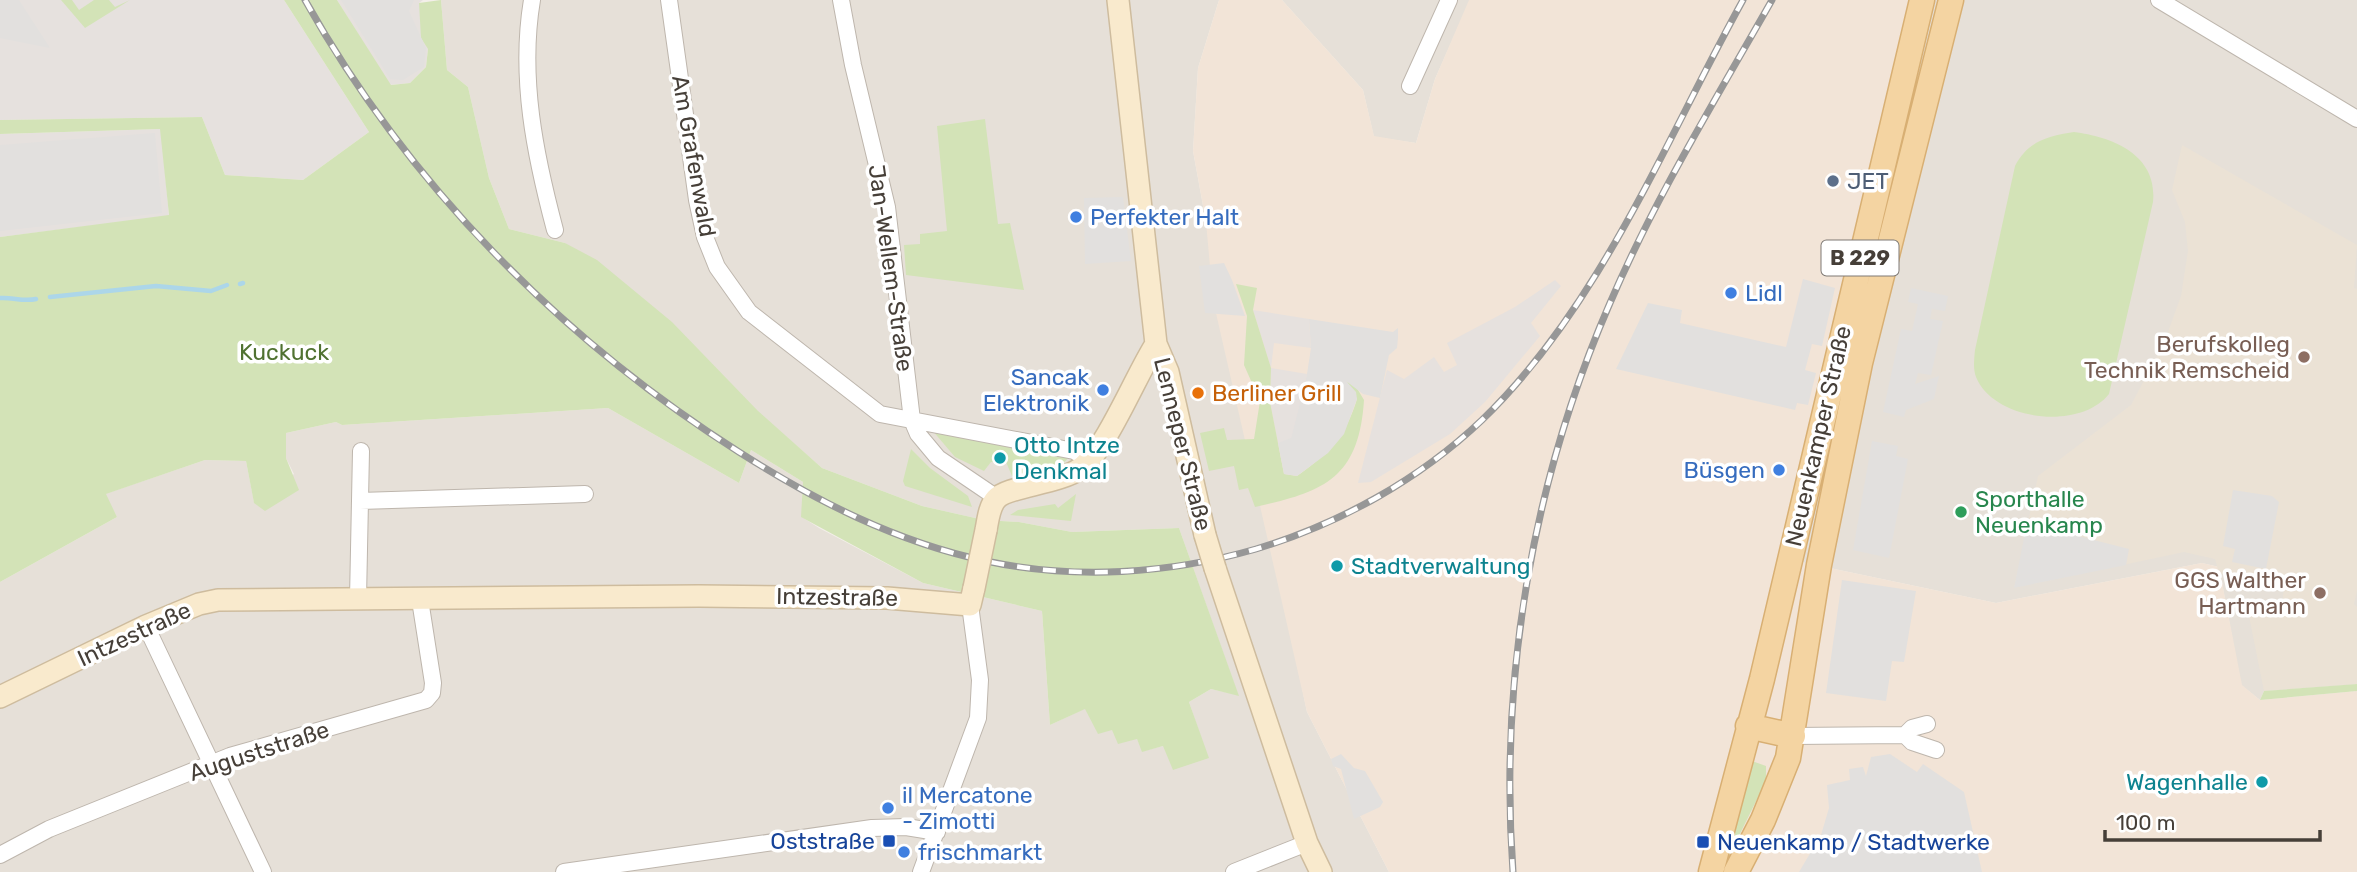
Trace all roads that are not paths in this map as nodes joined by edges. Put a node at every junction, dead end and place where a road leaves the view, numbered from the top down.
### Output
1 (532, 0) edge
2 (669, 0) edge
3 (841, 0) edge
4 (1118, 0) edge
5 (1449, 0) edge
6 (1922, 0) edge
7 (1951, 0) edge
8 (2159, 0) edge
9 (1410, 86) dead end
10 (2357, 118) edge
11 (555, 230) dead end
12 (1156, 344) junction
13 (912, 420) junction
14 (361, 451) dead end
15 (1089, 460) junction
16 (584, 494) dead end
17 (998, 498) junction
18 (360, 501) junction
19 (972, 596) junction
20 (358, 599) junction
21 (419, 600) junction
22 (146, 626) junction
23 (0, 697) edge
24 (1927, 724) dead end
25 (1748, 726) junction
26 (1793, 736) junction
27 (1905, 736) junction
28 (1936, 750) dead end
29 (210, 764) junction
30 (937, 832) junction
31 (1307, 843) junction
32 (0, 855) edge
33 (262, 872) edge
34 (564, 872) edge
35 (921, 872) edge
36 (1234, 872) edge
37 (1321, 872) edge
38 (1711, 872) edge
39 (1736, 872) edge

1 - 11 street
2 - 13 street, Am Grafenwald
3 - 13 street, Jan-Wellem-Straße
4 - 12 main road, Lenneper Straße
5 - 9 street
6 - 25 main road, Neuenkamper Straße / B 229
7 - 26 main road, Neuenkamper Straße / B 229
8 - 10 street
12 - 15 main road
12 - 31 main road, Lenneper Straße, bridge
13 - 15 street, Am Grafenwald
13 - 17 street, Jan-Wellem-Straße
14 - 18 street
15 - 17 main road
16 - 18 street
17 - 19 main road, bridge
18 - 20 street
19 - 21 main road, Intzestraße
19 - 30 street
20 - 21 main road, Intzestraße
20 - 22 main road, Intzestraße
21 - 29 street, Auguststraße
22 - 23 main road, Intzestraße
22 - 29 street
24 - 27 street
25 - 26 main road
25 - 38 main road, Neuenkamper Straße / B 229
26 - 27 street
26 - 39 main road, Neuenkamper Straße / B 229
27 - 28 street
29 - 32 street, Auguststraße
29 - 33 street
30 - 34 street
30 - 35 street
31 - 36 street
31 - 37 main road, Lenneper Straße

